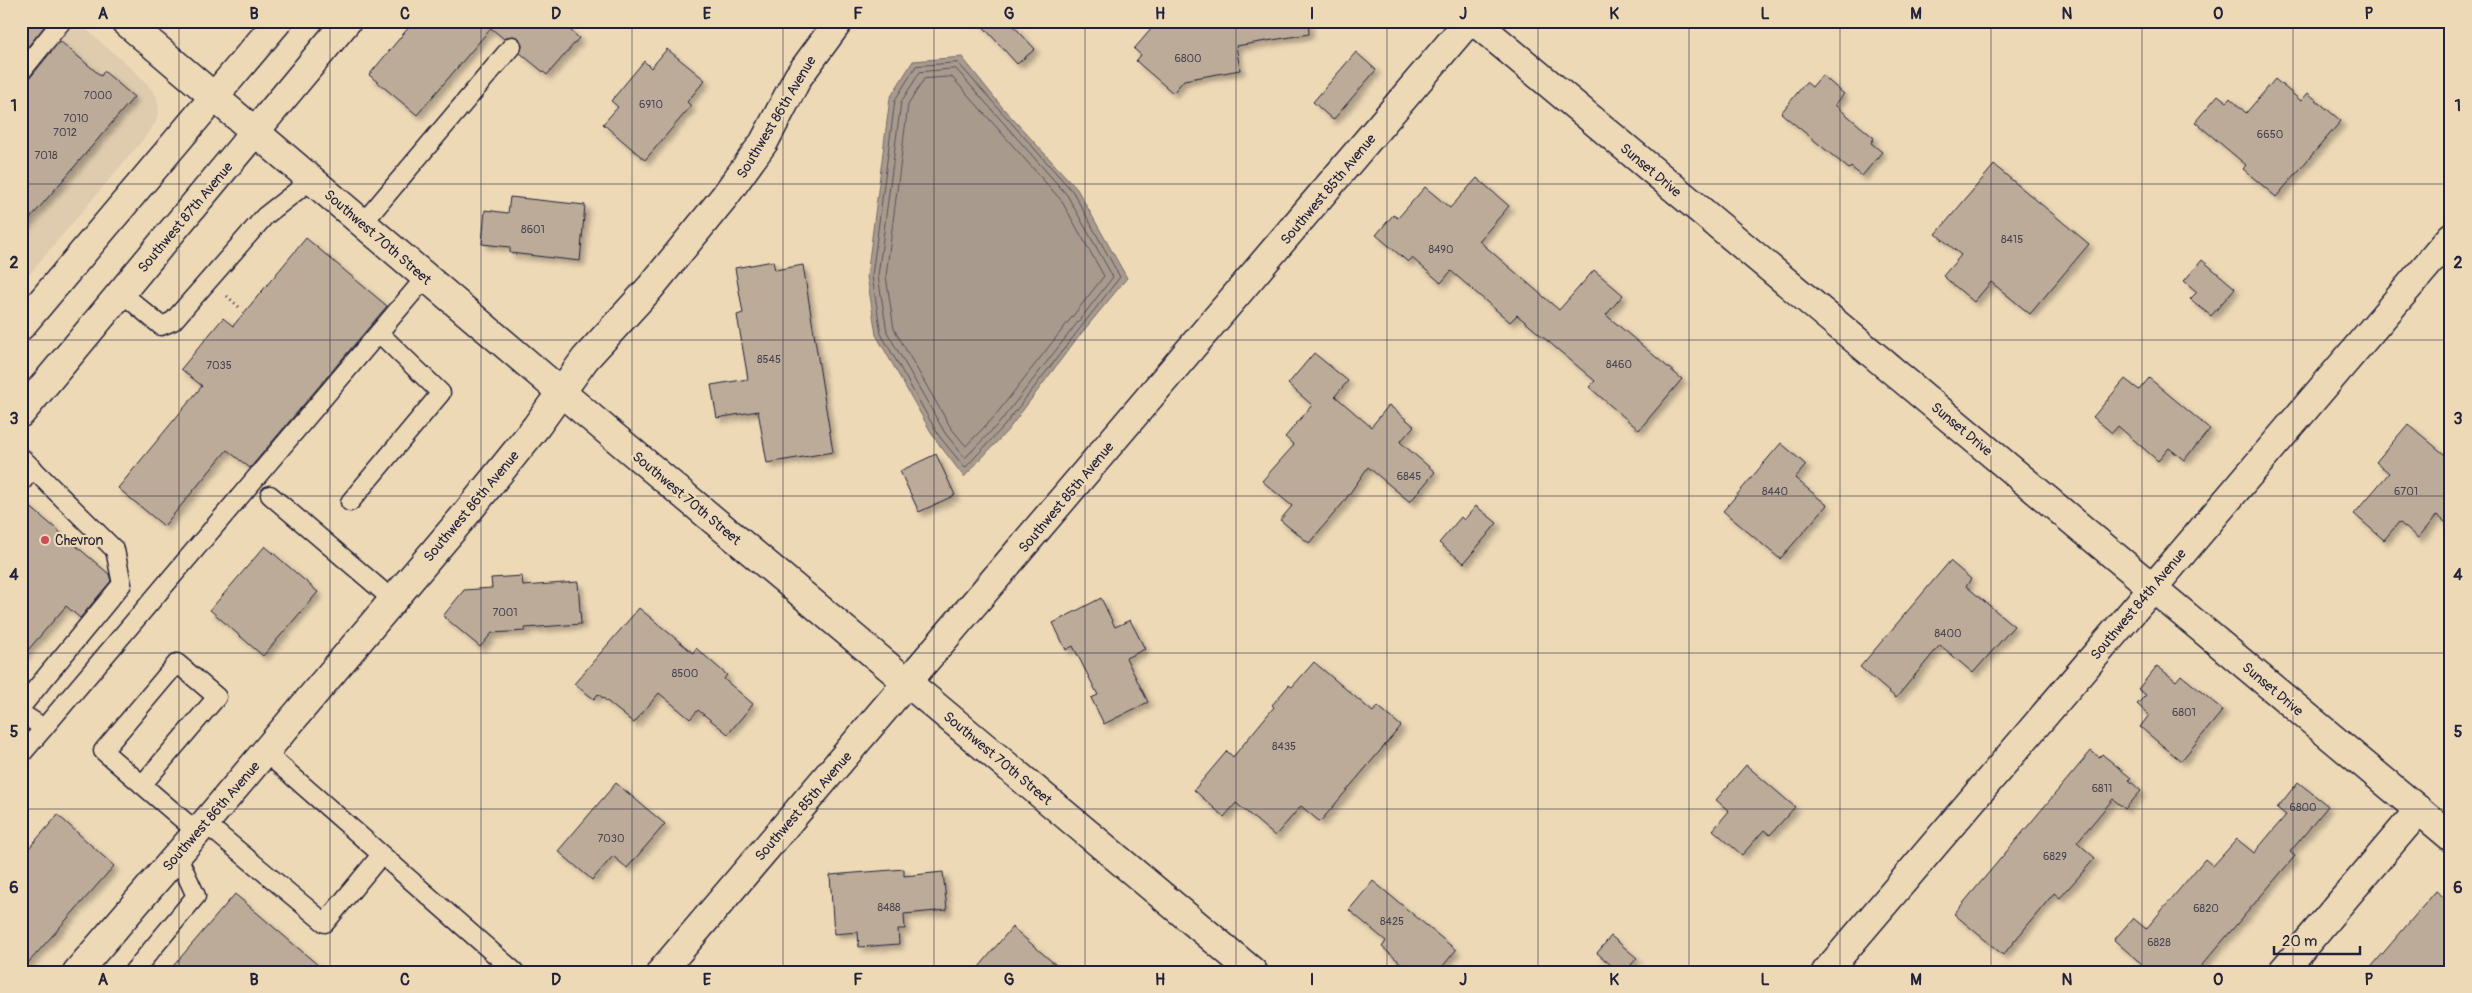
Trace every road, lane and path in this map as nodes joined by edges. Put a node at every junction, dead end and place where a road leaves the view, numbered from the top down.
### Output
1 (62, 21) edge
2 (125, 21) edge
3 (278, 21) edge
4 (347, 21) edge
5 (839, 21) edge
6 (1469, 21) edge
7 (1474, 21) edge
8 (512, 46) dead end
9 (21, 72) edge
10 (215, 97) junction
11 (256, 132) junction
12 (311, 180) junction
13 (362, 223) junction
14 (2451, 237) edge
15 (426, 278) junction
16 (122, 292) junction
17 (225, 294) dead end
18 (239, 306) dead end
19 (21, 326) edge
20 (379, 333) junction
21 (562, 393) junction
22 (21, 413) edge
23 (27, 462) edge
24 (21, 483) edge
25 (270, 495) dead end
26 (350, 502) dead end
27 (2152, 588) junction
28 (393, 600) junction
29 (908, 682) junction
30 (21, 708) edge
31 (21, 713) edge
32 (44, 728) junction
33 (266, 752) junction
34 (21, 755) edge
35 (142, 785) junction
36 (2419, 810) junction
37 (201, 828) junction
38 (2451, 837) edge
39 (177, 855) junction
40 (381, 855) junction
41 (76, 972) edge
42 (132, 972) edge
43 (515, 972) edge
44 (661, 972) edge
45 (1253, 972) edge
46 (1826, 972) edge
47 (2282, 972) edge

1 - 9 lane
2 - 10 street, Southwest 70th Street
3 - 10 street
4 - 11 street, Southwest 87th Avenue
5 - 21 street, Southwest 86th Avenue
6 - 29 street, Southwest 85th Avenue
7 - 27 street, Sunset Drive
8 - 13 lane
10 - 11 street, Southwest 70th Street
10 - 19 street
11 - 12 street, Southwest 70th Street
11 - 16 street, Southwest 87th Avenue
12 - 13 street, Southwest 70th Street
12 - 16 lane
13 - 15 street, Southwest 70th Street
14 - 27 street, Southwest 84th Avenue
15 - 20 lane
15 - 21 street, Southwest 70th Street
16 - 22 street, Southwest 87th Avenue
17 - 18 path
20 - 26 lane
20 - 32 lane
21 - 28 street, Southwest 86th Avenue
21 - 29 street, Southwest 70th Street
23 - 24 lane
23 - 30 lane
25 - 28 lane
27 - 36 street, Sunset Drive
27 - 46 street, Southwest 84th Avenue
28 - 33 street, Southwest 86th Avenue
29 - 44 street, Southwest 85th Avenue
29 - 45 street, Southwest 70th Street
31 - 32 lane
32 - 34 lane
33 - 37 street, Southwest 86th Avenue
33 - 40 lane
35 - 35 lane
35 - 37 lane
36 - 38 street, Sunset Drive
36 - 47 street
37 - 39 street, Southwest 86th Avenue
37 - 40 lane
39 - 41 street, Southwest 86th Avenue
39 - 42 lane
40 - 43 lane

